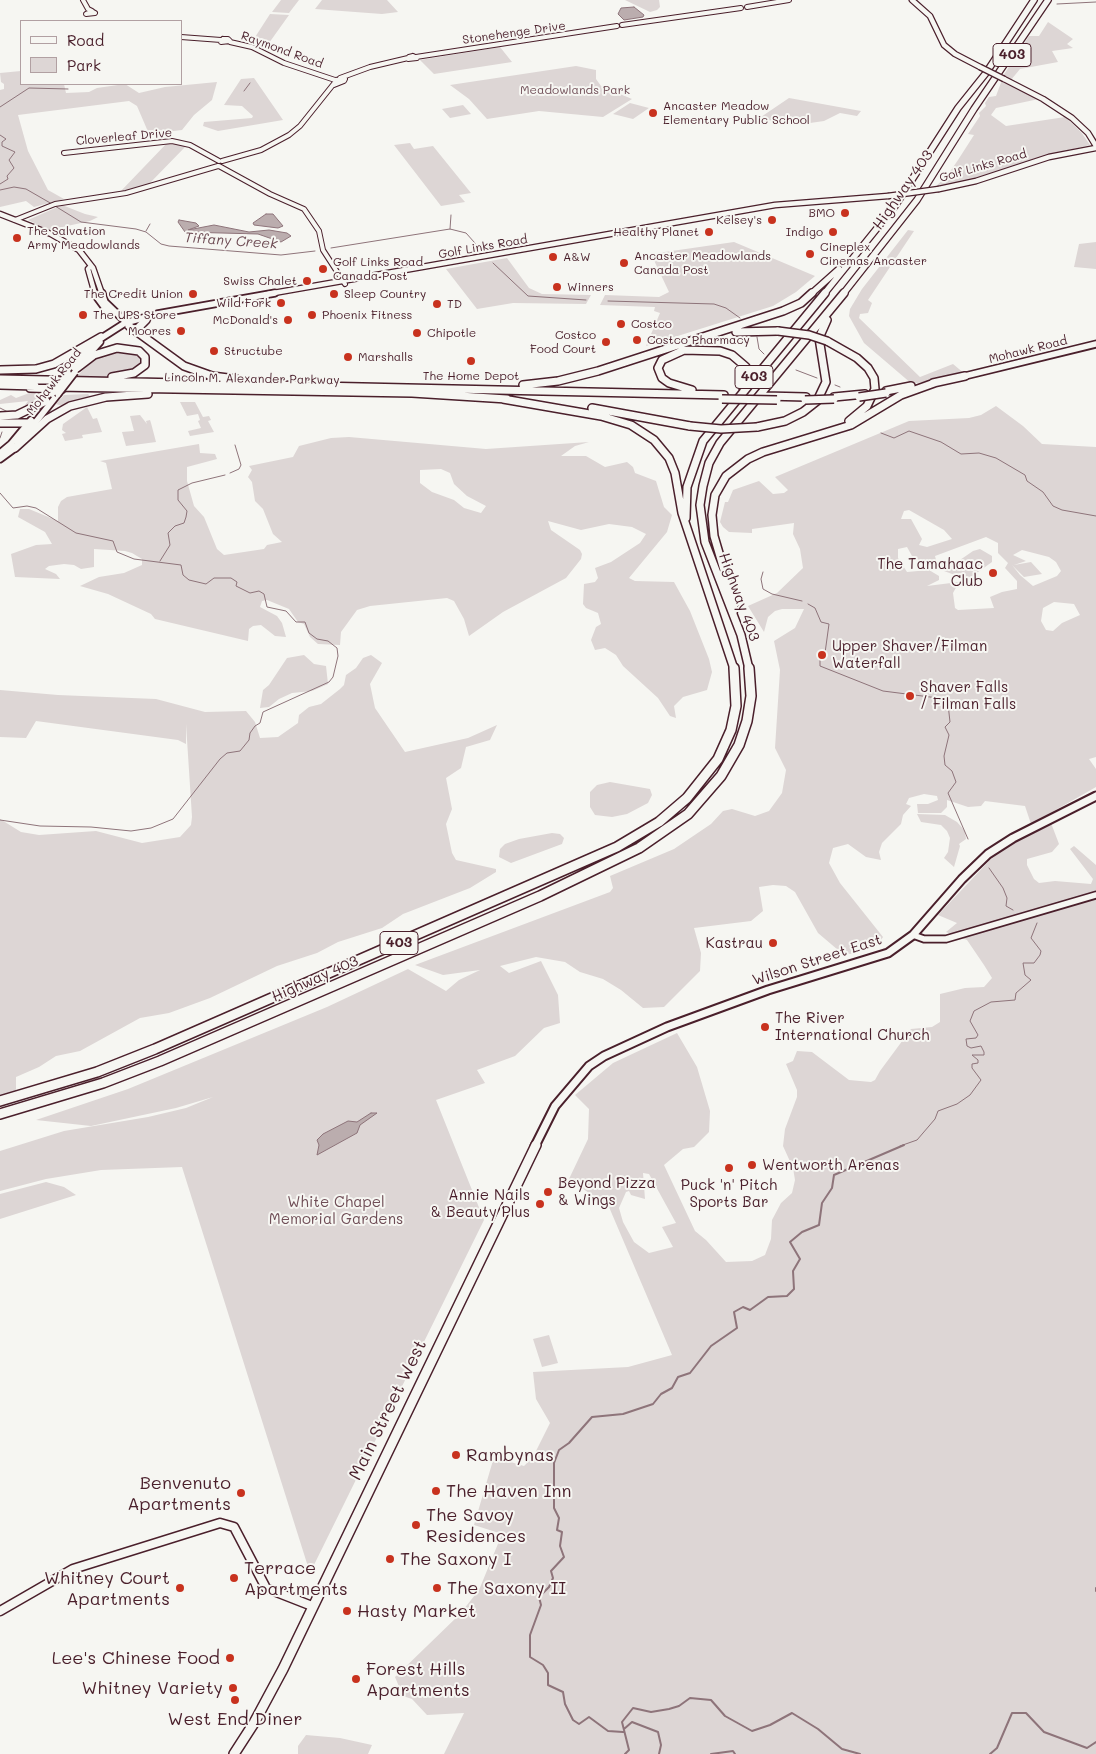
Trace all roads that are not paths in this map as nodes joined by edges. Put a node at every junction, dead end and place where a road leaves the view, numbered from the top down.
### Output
1 (83, 0) edge
2 (790, 0) edge
3 (912, 0) edge
4 (1034, 0) edge
5 (1048, 0) edge
6 (88, 12) junction
7 (182, 37) edge
8 (349, 75) junction
9 (338, 80) junction
10 (1096, 147) edge
11 (64, 153) dead end
12 (218, 164) junction
13 (845, 200) junction
14 (0, 214) edge
15 (17, 221) junction
16 (686, 221) junction
17 (679, 225) junction
18 (641, 230) junction
19 (859, 250) junction
20 (344, 283) junction
21 (851, 285) junction
22 (146, 320) junction
23 (127, 324) junction
24 (136, 330) junction
25 (778, 331) joint
26 (101, 337) junction
27 (694, 340) junction
28 (1096, 344) edge
29 (0, 370) edge
30 (76, 370) junction
31 (965, 376) junction
32 (0, 379) edge
33 (46, 381) junction
34 (937, 382) junction
35 (0, 385) edge
36 (311, 385) junction
37 (418, 387) junction
38 (72, 388) junction
39 (0, 391) edge
40 (251, 391) junction
41 (886, 392) junction
42 (412, 393) junction
43 (55, 394) junction
44 (724, 396) junction
45 (765, 396) joint
46 (737, 398) junction
47 (778, 398) junction
48 (503, 399) junction
49 (805, 399) joint
50 (46, 401) junction
51 (0, 416) edge
52 (0, 423) edge
53 (30, 424) junction
54 (798, 440) junction
55 (14, 448) junction
56 (0, 453) edge
57 (0, 459) edge
58 (685, 521) junction
59 (733, 614) junction
60 (1096, 796) edge
61 (1096, 895) edge
62 (913, 935) junction
63 (574, 1082) joint
64 (0, 1101) edge
65 (0, 1114) edge
66 (312, 1606) junction
67 (0, 1611) edge
68 (234, 1754) edge

1 - 6 street
2 - 8 street, Stonehenge Drive
3 - 10 main road, bridge
4 - 19 highway, Highway 403 / 403
5 - 21 highway, Highway 403 / 403
6 - 6 street
7 - 9 street, Raymond Road
8 - 9 street
8 - 9 street
9 - 12 street
10 - 13 main road, Golf Links Road, bridge
11 - 12 street, Cloverleaf Drive
12 - 15 street
12 - 20 street, Cloverleaf Drive
13 - 16 main road, Golf Links Road
13 - 17 main road, Golf Links Road
14 - 15 main road
15 - 23 main road
16 - 17 main road
16 - 18 main road, Golf Links Road
17 - 18 main road, Golf Links Road
18 - 20 main road, Golf Links Road
19 - 27 highway
19 - 46 highway, Highway 403 / 403
20 - 22 main road, Golf Links Road
20 - 23 main road, Golf Links Road
21 - 48 highway, bridge
21 - 59 highway, Highway 403 / 403
22 - 23 main road, Golf Links Road
22 - 24 highway
23 - 24 highway
23 - 26 main road, Mohawk Road
23 - 30 main road, Mohawk Road
24 - 36 highway
25 - 27 highway
25 - 54 highway, bridge
26 - 29 highway
26 - 43 main road, Mohawk Road, bridge
27 - 37 highway
28 - 31 main road, Mohawk Road
30 - 33 highway
30 - 43 main road, Mohawk Road, bridge
31 - 34 highway
31 - 41 highway
32 - 33 highway, Lincoln M. Alexander Parkway
33 - 36 highway, Lincoln M. Alexander Parkway
34 - 41 highway
34 - 54 highway
35 - 38 highway, Lincoln M. Alexander Parkway
36 - 37 highway, Lincoln M. Alexander Parkway
37 - 44 highway
38 - 39 highway
38 - 40 highway, Lincoln M. Alexander Parkway
40 - 42 highway, Lincoln M. Alexander Parkway
40 - 55 highway
41 - 49 highway, bridge
42 - 44 highway
42 - 48 highway, Lincoln M. Alexander Parkway
43 - 50 main road, Mohawk Road
43 - 53 main road, Mohawk Road
44 - 45 highway
44 - 46 highway
44 - 47 highway, bridge
45 - 47 highway
46 - 58 highway, Highway 403 / 403
47 - 49 highway
48 - 58 highway
50 - 51 highway
50 - 53 main road, Mohawk Road
52 - 53 highway
53 - 55 main road, Mohawk Road
53 - 56 main road, Mohawk Road
54 - 59 highway
55 - 57 main road, Mohawk Road
58 - 64 highway, Highway 403 / 403
59 - 65 highway, Highway 403 / 403
60 - 62 main road, Wilson Street East
61 - 62 street
62 - 63 main road, Wilson Street East
63 - 66 main road, Main Street West
66 - 67 street
66 - 68 main road, Main Street West

